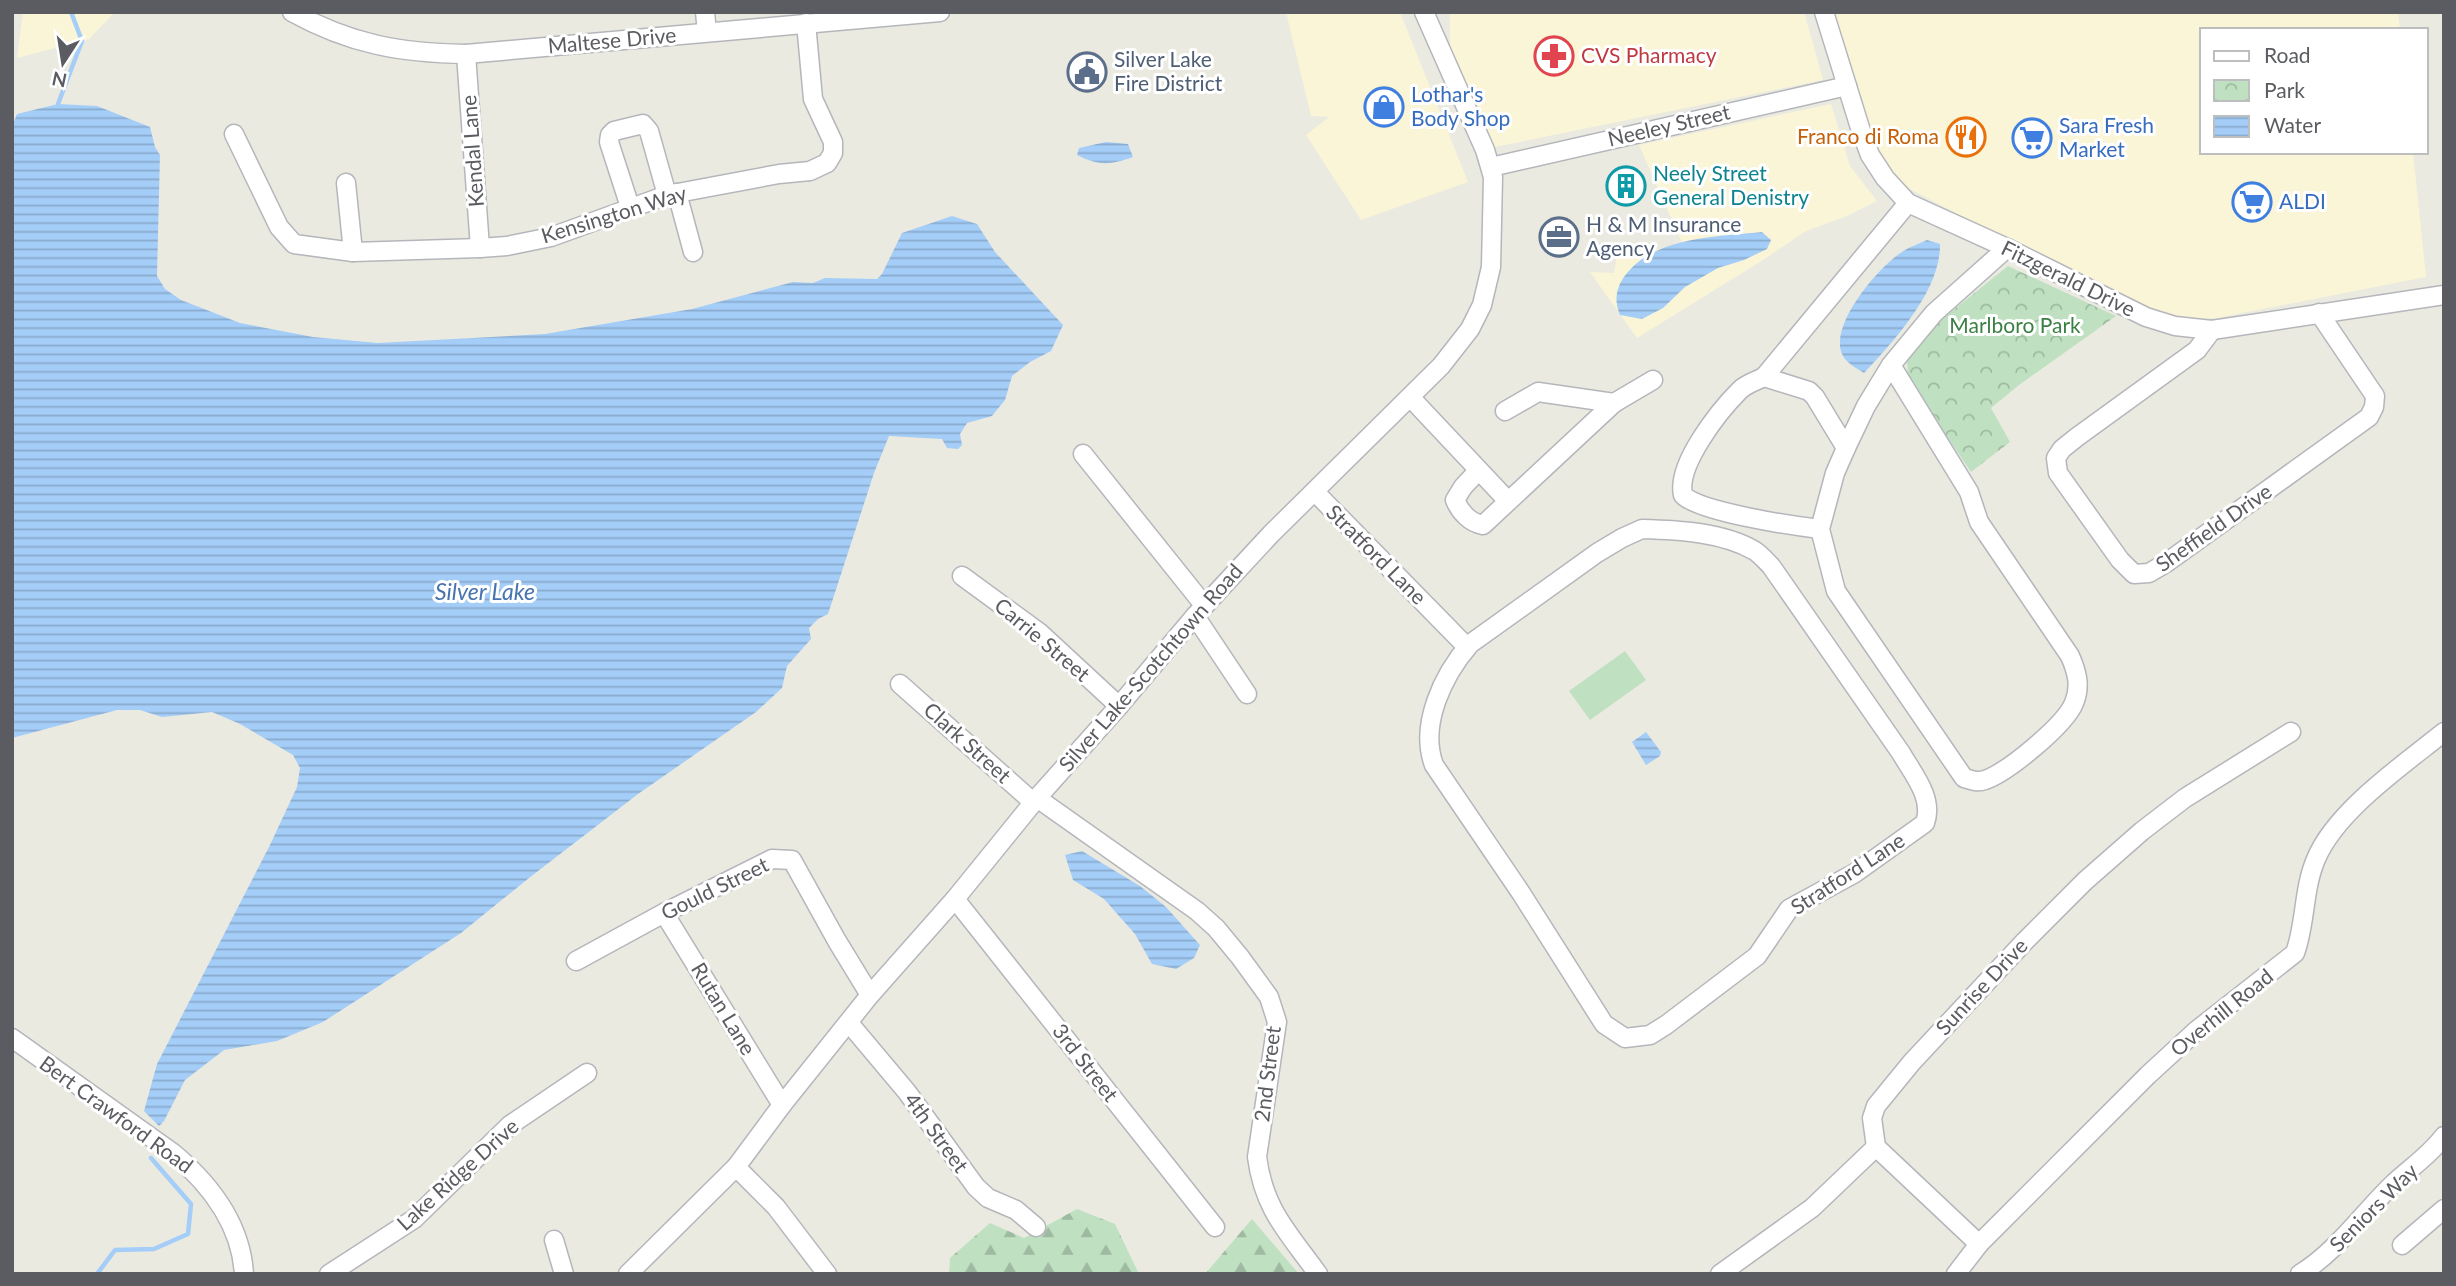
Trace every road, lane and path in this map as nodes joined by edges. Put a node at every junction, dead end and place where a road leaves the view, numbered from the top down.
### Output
1 (292, 12) edge
2 (705, 12) edge
3 (940, 12) edge
4 (1424, 12) edge
5 (1824, 12) edge
6 (806, 23) junction
7 (707, 32) junction
8 (466, 54) junction
9 (1847, 86) junction
10 (234, 134) dead end
11 (1491, 167) junction
12 (346, 183) dead end
13 (672, 194) junction
14 (1908, 203) junction
15 (630, 207) junction
16 (480, 248) junction
17 (2007, 248) junction
18 (353, 252) junction
19 (692, 252) dead end
20 (2444, 295) edge
21 (2319, 313) junction
22 (2212, 330) junction
23 (1891, 365) junction
24 (1764, 377) junction
25 (1653, 380) dead end
26 (1410, 397) junction
27 (1614, 403) junction
28 (1505, 411) dead end
29 (1846, 448) junction
30 (1083, 454) dead end
31 (1478, 471) junction
32 (1315, 492) junction
33 (1508, 501) junction
34 (1820, 529) junction
35 (962, 576) dead end
36 (1199, 611) junction
37 (1467, 647) junction
38 (900, 684) dead end
39 (1247, 694) dead end
40 (1119, 706) junction
41 (2291, 732) dead end
42 (2444, 732) edge
43 (1035, 800) junction
44 (955, 899) junction
45 (664, 913) junction
46 (576, 961) dead end
47 (870, 995) junction
48 (849, 1023) junction
49 (12, 1038) edge
50 (587, 1073) dead end
51 (782, 1105) junction
52 (2444, 1136) edge
53 (1876, 1147) junction
54 (2438, 1156) edge
55 (736, 1167) junction
56 (2444, 1209) edge
57 (1036, 1227) dead end
58 (1215, 1227) dead end
59 (554, 1240) dead end
60 (1979, 1244) junction
61 (2402, 1245) dead end
62 (244, 1274) edge
63 (329, 1274) edge
64 (564, 1274) edge
65 (628, 1274) edge
66 (827, 1274) edge
67 (1318, 1274) edge
68 (1720, 1274) edge
69 (1956, 1274) edge
70 (2300, 1274) edge

1 - 8 street, Maltese Drive
2 - 7 street
3 - 6 street, Maltese Drive
4 - 11 street, Silver Lake-Scotchtown Road
5 - 9 street, Fitzgerald Drive
6 - 7 street, Maltese Drive
6 - 13 street, Kensington Way
7 - 8 street, Maltese Drive
8 - 16 street, Kendal Lane
9 - 11 street, Neeley Street
9 - 14 street, Fitzgerald Drive
10 - 18 street, Kensington Way
11 - 26 street, Silver Lake-Scotchtown Road
12 - 18 street
13 - 15 street, Kensington Way
13 - 15 street
13 - 19 street
14 - 17 street, Fitzgerald Drive
14 - 24 street
15 - 16 street, Kensington Way
16 - 18 street, Kensington Way
17 - 22 street, Fitzgerald Drive
17 - 23 street
20 - 21 street, Fitzgerald Drive
21 - 22 street, Fitzgerald Drive
21 - 22 street, Sheffield Drive
23 - 29 street
23 - 34 street
24 - 29 street
24 - 34 street
25 - 27 street
26 - 31 street
26 - 32 street, Silver Lake-Scotchtown Road
27 - 28 street
27 - 33 street
29 - 34 street
30 - 36 street
31 - 33 street
31 - 33 street
32 - 36 street, Silver Lake-Scotchtown Road
32 - 37 street, Stratford Lane
35 - 40 street, Carrie Street
36 - 39 street
36 - 40 street, Silver Lake-Scotchtown Road
37 - 37 street, Stratford Lane
38 - 43 street, Clark Street
40 - 43 street, Silver Lake-Scotchtown Road
41 - 53 street, Sunrise Drive
42 - 60 street, Overhill Road
43 - 44 street, Silver Lake-Scotchtown Road
43 - 67 street, 2nd Street
44 - 47 street, Silver Lake-Scotchtown Road
44 - 58 street, 3rd Street
45 - 46 street, Gould Street
45 - 47 street, Gould Street
45 - 51 street, Rutan Lane
47 - 48 street, Silver Lake-Scotchtown Road
48 - 51 street, Silver Lake-Scotchtown Road
48 - 57 street, 4th Street
49 - 62 street, Bert Crawford Road
50 - 63 street, Lake Ridge Drive
51 - 55 street, Silver Lake-Scotchtown Road
52 - 54 street, Seniors Way
53 - 60 street
53 - 68 street
54 - 70 street, Seniors Way
55 - 65 street, Silver Lake-Scotchtown Road
55 - 66 street
56 - 61 street
59 - 64 street
60 - 69 street, Overhill Road

